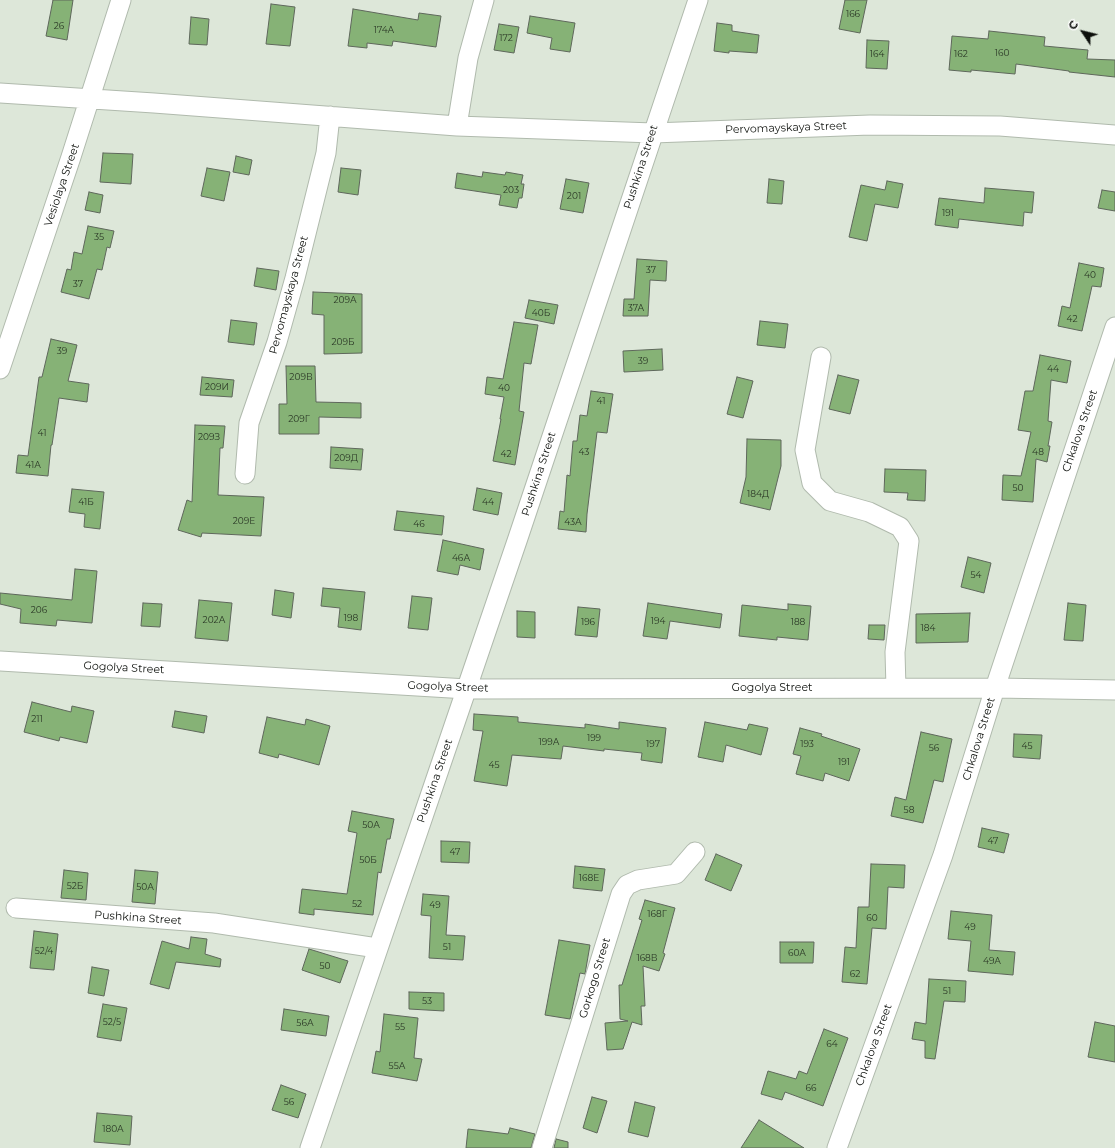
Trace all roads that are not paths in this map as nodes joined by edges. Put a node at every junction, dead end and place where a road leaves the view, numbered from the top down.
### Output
1 (121, 0) edge
2 (484, 0) edge
3 (698, 0) edge
4 (0, 93) edge
5 (90, 99) junction
6 (330, 116) junction
7 (457, 126) junction
8 (653, 133) junction
9 (1115, 135) edge
10 (1115, 328) edge
11 (821, 357) dead end
12 (0, 369) edge
13 (245, 474) dead end
14 (0, 661) edge
15 (896, 688) junction
16 (995, 688) junction
17 (467, 689) junction
18 (1115, 690) edge
19 (695, 852) dead end
20 (16, 908) dead end
21 (378, 948) junction
22 (310, 1148) edge
23 (542, 1148) edge
24 (837, 1148) edge

1 - 5 street, Vesiolaya Street
2 - 7 street
3 - 8 street, Pushkina Street
4 - 5 street, Pervomayskaya Street
5 - 6 street, Pervomayskaya Street
5 - 12 street, Vesiolaya Street
6 - 7 street, Pervomayskaya Street
6 - 13 street, Pervomayskaya Street
7 - 8 street, Pervomayskaya Street
8 - 9 street, Pervomayskaya Street
8 - 17 street, Pushkina Street
10 - 16 street, Chkalova Street
11 - 15 street
14 - 17 street, Gogolya Street
15 - 16 street, Gogolya Street
15 - 17 street, Gogolya Street
16 - 18 street, Gogolya Street
16 - 24 street, Chkalova Street
17 - 21 street, Pushkina Street
19 - 23 street, Gorkogo Street
20 - 21 street, Pushkina Street
21 - 22 street, Pushkina Street

